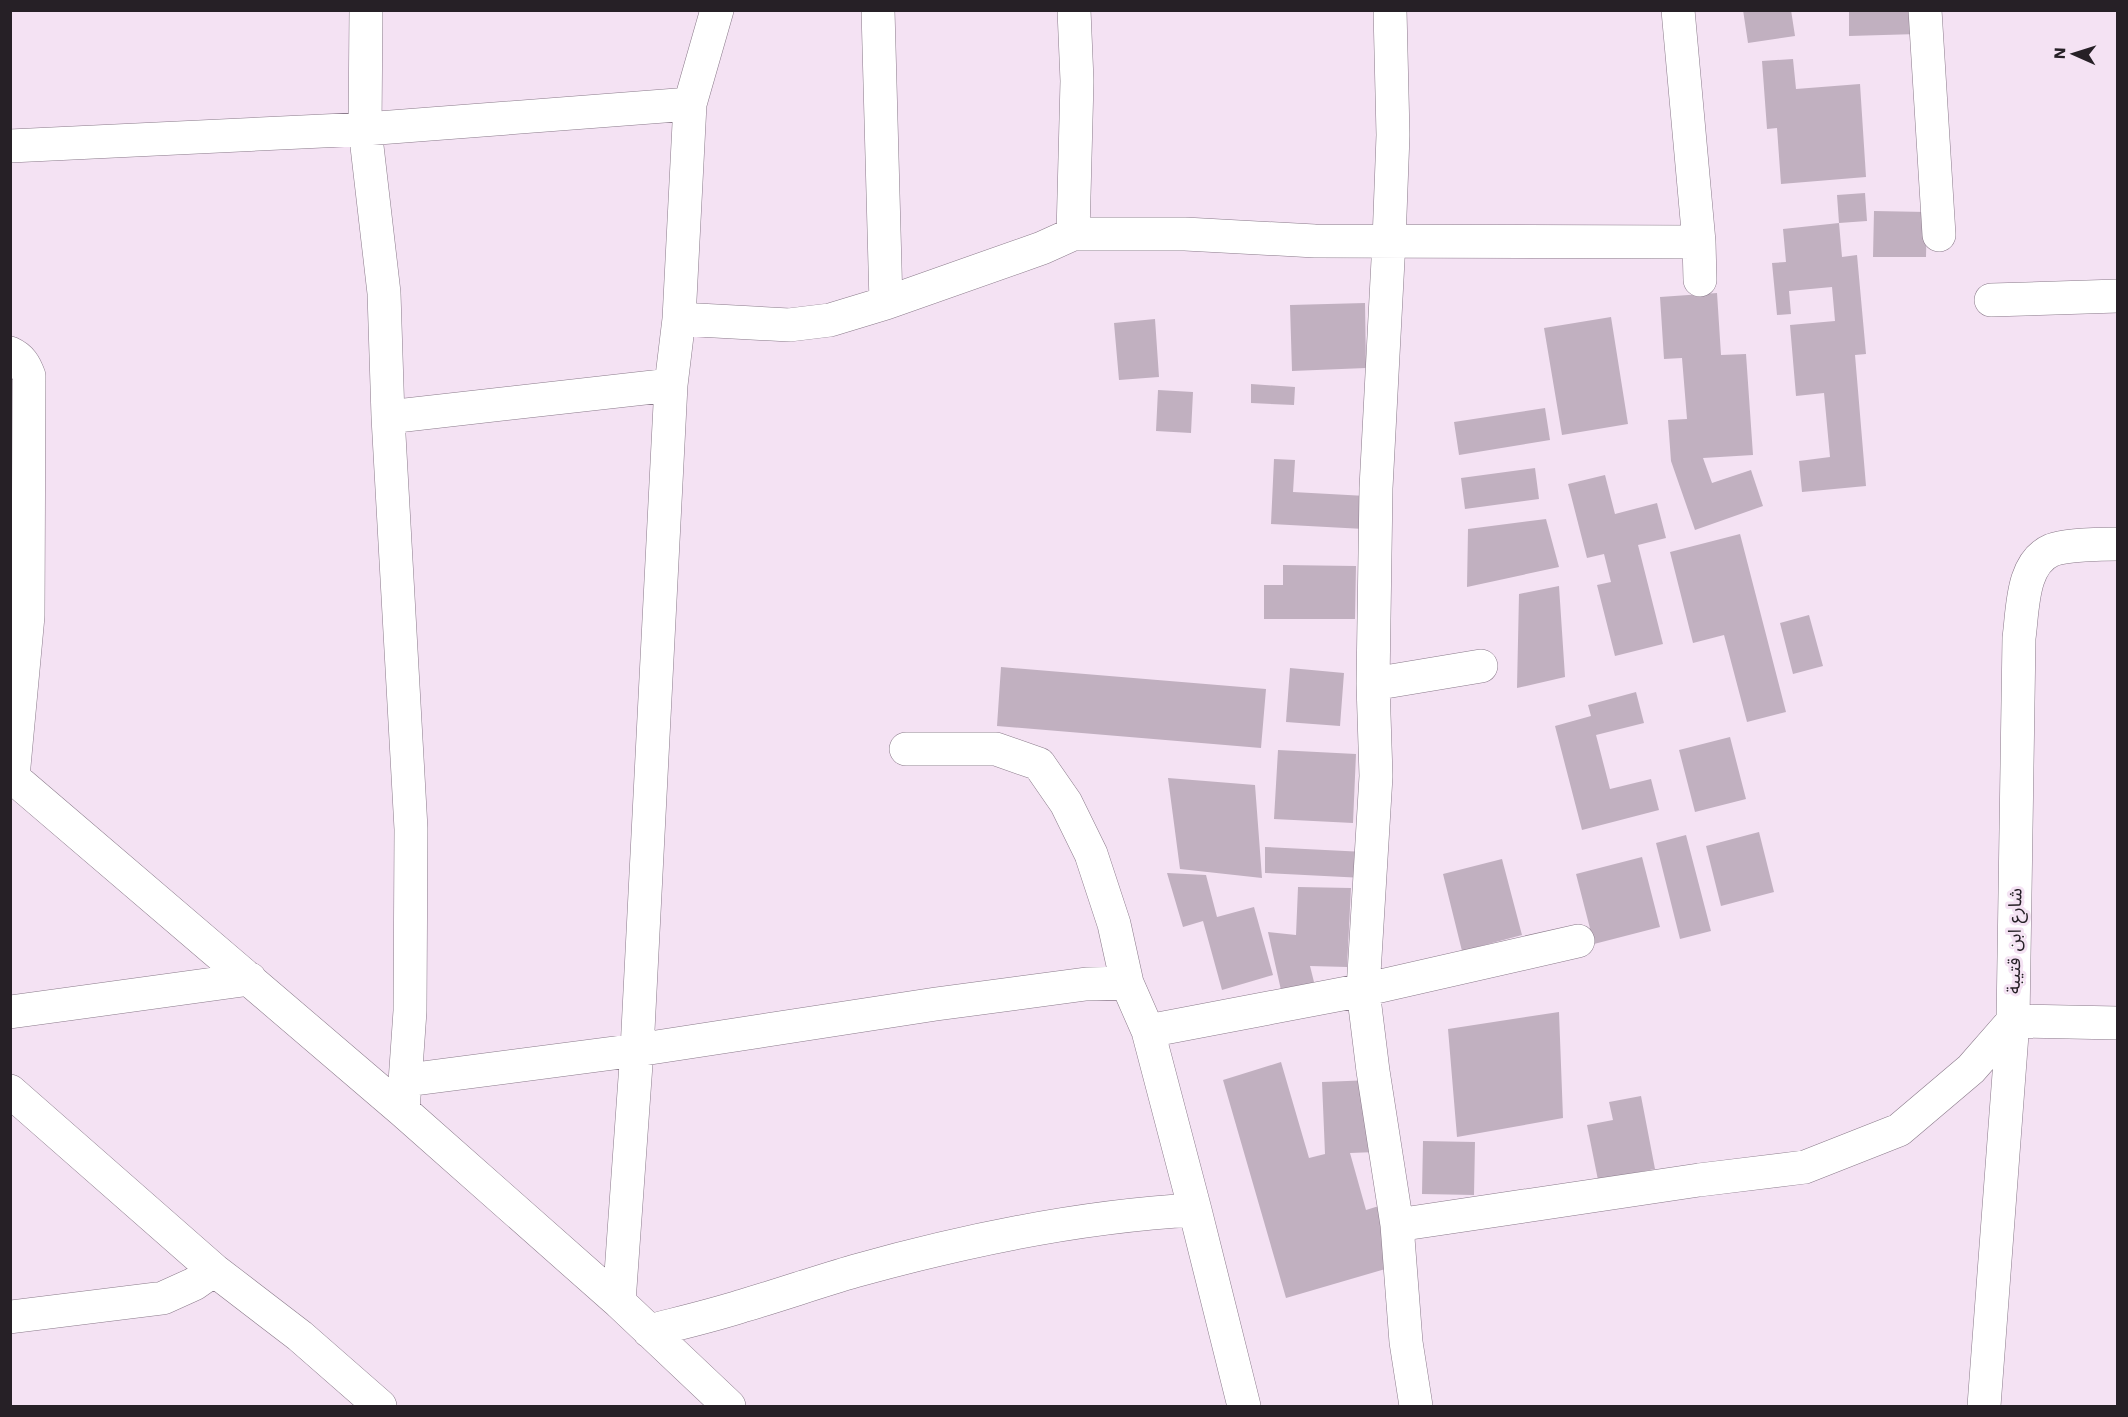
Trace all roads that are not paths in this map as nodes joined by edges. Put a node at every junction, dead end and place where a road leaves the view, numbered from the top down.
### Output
1 (366, 10) edge
2 (717, 10) edge
3 (878, 10) edge
4 (1074, 10) edge
5 (1390, 10) edge
6 (1678, 10) edge
7 (1925, 10) edge
8 (690, 104) junction
9 (365, 129) junction
10 (10, 146) edge
11 (1073, 234) junction
12 (1938, 235) dead end
13 (1389, 241) junction
14 (1699, 242) junction
15 (1700, 280) dead end
16 (2118, 296) edge
17 (1991, 300) dead end
18 (886, 303) junction
19 (679, 319) junction
20 (10, 353) edge
21 (671, 385) junction
22 (388, 417) junction
23 (2118, 544) edge
24 (1481, 666) dead end
25 (1373, 684) junction
26 (906, 749) dead end
27 (12, 776) edge
28 (1578, 941) dead end
29 (250, 979) junction
30 (1127, 983) junction
31 (1364, 990) junction
32 (10, 1012) edge
33 (2013, 1021) junction
34 (2118, 1023) edge
35 (1148, 1031) junction
36 (637, 1050) junction
37 (10, 1091) edge
38 (405, 1095) junction
39 (1196, 1210) junction
40 (1397, 1225) junction
41 (214, 1270) junction
42 (619, 1302) junction
43 (10, 1317) edge
44 (649, 1331) junction
45 (380, 1407) edge
46 (729, 1407) edge
47 (1244, 1407) edge
48 (1416, 1407) edge
49 (1984, 1407) edge

1 - 9 street
2 - 8 street
3 - 18 street
4 - 11 street
5 - 13 street
6 - 14 street
7 - 12 street
8 - 9 street
8 - 19 street
9 - 10 street
9 - 22 street
11 - 13 street
11 - 18 street
13 - 14 street
13 - 25 street
14 - 15 street
16 - 17 street
18 - 19 street
19 - 21 street
20 - 27 street
21 - 22 street
21 - 36 street
22 - 38 street
23 - 33 street, شارع ابن قتيبة
24 - 25 street
25 - 31 street
26 - 30 street
27 - 29 street
28 - 31 street
29 - 32 street
29 - 38 street
30 - 35 street
30 - 36 street
31 - 35 street
31 - 40 street
33 - 34 street
33 - 40 street
33 - 49 street, شارع ابن قتيبة
35 - 39 street
36 - 38 street
36 - 42 street
37 - 41 street
38 - 42 street
39 - 44 street
39 - 47 street
40 - 48 street
41 - 43 street
41 - 45 street
42 - 44 street
44 - 46 street

